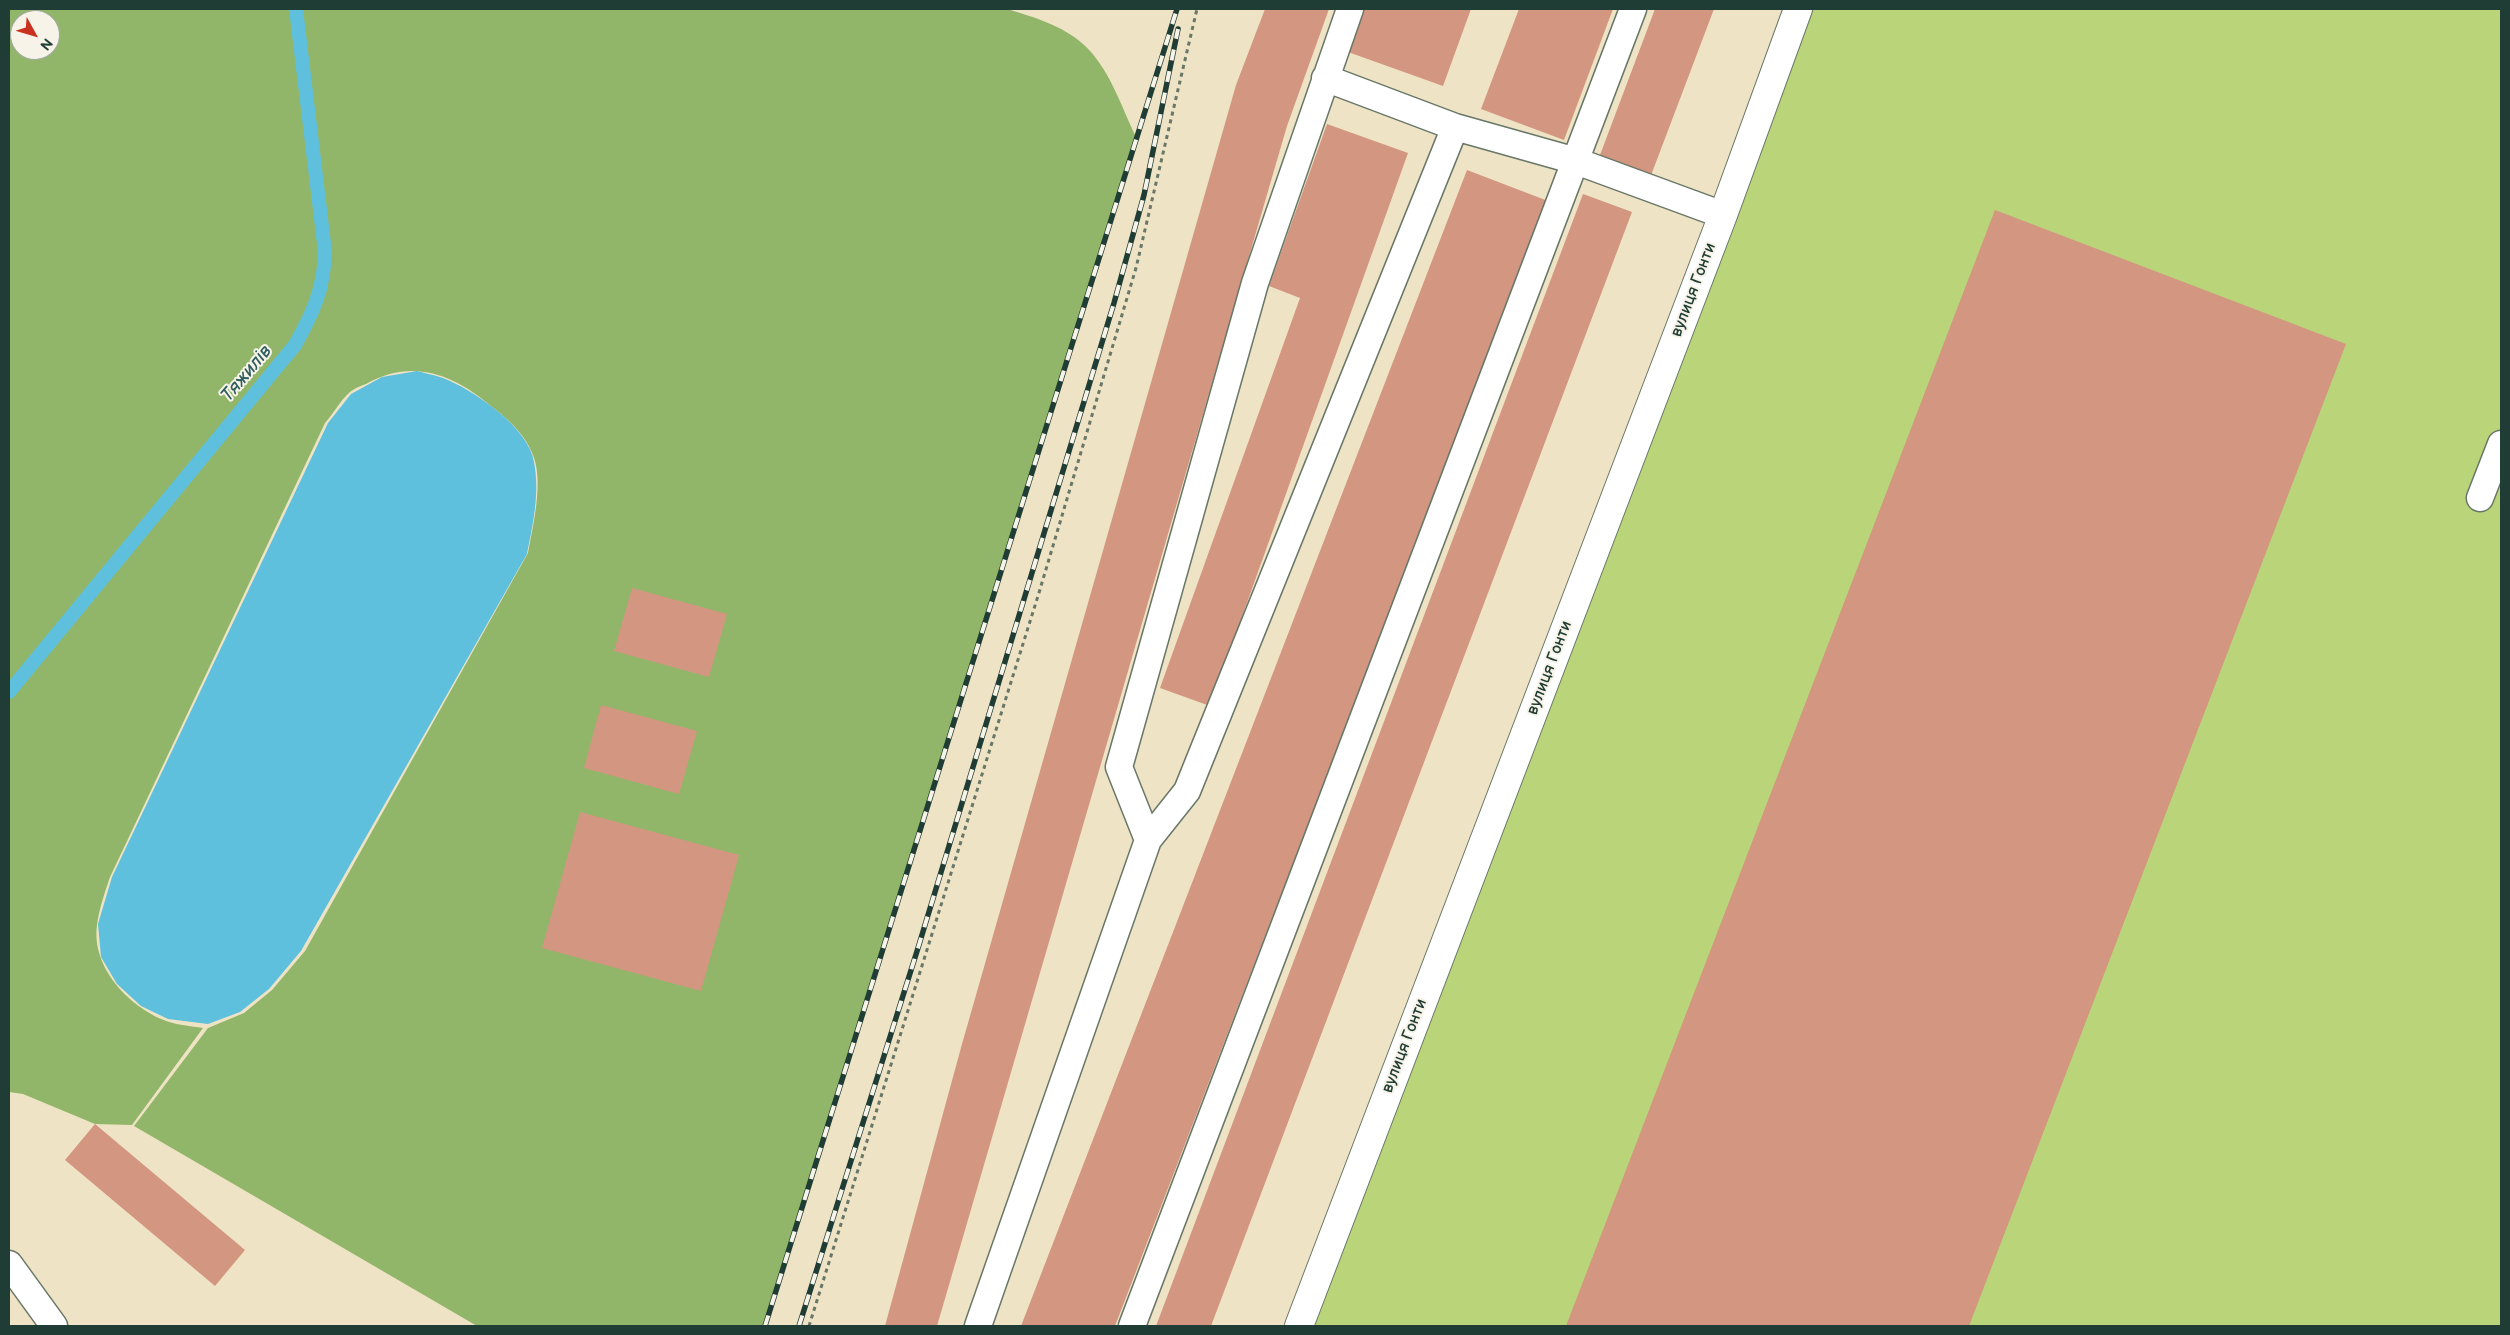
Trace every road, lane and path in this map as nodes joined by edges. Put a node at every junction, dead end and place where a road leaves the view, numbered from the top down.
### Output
1 (1197, 9) edge
2 (1350, 9) edge
3 (1633, 9) edge
4 (1798, 9) edge
5 (1325, 78) junction
6 (1455, 127) junction
7 (1576, 161) junction
8 (1723, 215) junction
9 (2501, 444) edge
10 (2480, 498) dead end
11 (1148, 840) junction
12 (9, 1264) edge
13 (54, 1326) edge
14 (809, 1326) edge
15 (978, 1326) edge
16 (1132, 1326) edge
17 (1299, 1326) edge

1 - 14 path
2 - 5 lane
3 - 7 lane
4 - 8 street, вулиця Гонти
5 - 6 lane
5 - 11 lane
6 - 7 lane
6 - 11 lane
7 - 8 lane
7 - 16 lane
8 - 17 street, вулиця Гонти
9 - 10 lane
11 - 15 lane
12 - 13 lane

